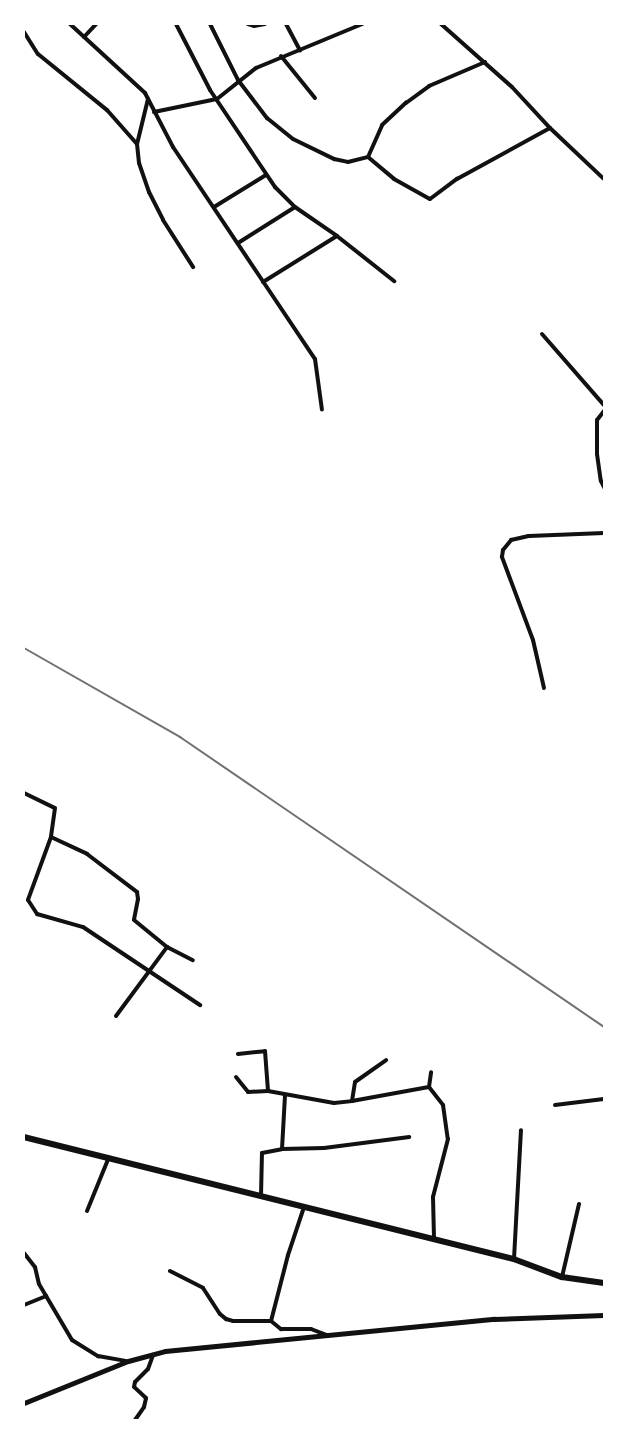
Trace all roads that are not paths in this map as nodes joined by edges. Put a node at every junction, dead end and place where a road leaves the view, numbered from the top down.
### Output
1 (70, 24) edge
2 (96, 24) edge
3 (176, 24) edge
4 (210, 24) edge
5 (248, 24) edge
6 (264, 24) edge
7 (286, 24) edge
8 (362, 24) edge
9 (441, 24) edge
10 (24, 32) edge
11 (84, 37) junction
12 (300, 50) junction
13 (281, 56) junction
14 (485, 62) junction
15 (238, 80) junction
16 (315, 98) dead end
17 (148, 99) junction
18 (217, 99) junction
19 (154, 112) junction
20 (550, 128) junction
21 (137, 144) junction
22 (368, 157) junction
23 (266, 175) junction
24 (604, 179) edge
25 (214, 207) junction
26 (295, 207) junction
27 (337, 236) junction
28 (238, 243) junction
29 (193, 267) dead end
30 (394, 281) dead end
31 (263, 282) junction
32 (542, 334) dead end
33 (604, 405) edge
34 (322, 410) dead end
35 (604, 412) edge
36 (604, 487) edge
37 (604, 532) edge
38 (544, 688) dead end
39 (24, 793) edge
40 (51, 837) junction
41 (167, 947) junction
42 (193, 960) dead end
43 (148, 971) junction
44 (200, 1006) dead end
45 (116, 1016) dead end
46 (238, 1054) dead end
47 (386, 1060) dead end
48 (432, 1072) dead end
49 (236, 1077) dead end
50 (429, 1086) junction
51 (268, 1091) junction
52 (285, 1095) junction
53 (604, 1099) edge
54 (352, 1101) junction
55 (555, 1105) dead end
56 (521, 1130) dead end
57 (24, 1137) edge
58 (410, 1137) dead end
59 (282, 1149) junction
60 (109, 1157) junction
61 (260, 1196) junction
62 (578, 1204) dead end
63 (304, 1206) junction
64 (87, 1211) dead end
65 (434, 1239) junction
66 (24, 1252) edge
67 (514, 1259) junction
68 (170, 1271) dead end
69 (562, 1277) junction
70 (604, 1283) edge
71 (46, 1296) junction
72 (24, 1305) edge
73 (604, 1314) edge
74 (271, 1321) junction
75 (327, 1335) junction
76 (153, 1355) junction
77 (128, 1361) junction
78 (24, 1403) edge
79 (135, 1420) edge

1 - 11 street
2 - 11 street
3 - 18 street
4 - 15 street
5 - 6 street
7 - 12 street
8 - 12 street
9 - 14 street
10 - 21 street
11 - 17 street
12 - 13 street
13 - 15 street
13 - 16 street
14 - 20 street
14 - 22 street
15 - 18 street
15 - 22 street
17 - 19 street
17 - 21 street
18 - 19 street
18 - 23 street
19 - 25 street
20 - 22 street
20 - 24 street
21 - 29 street
23 - 25 street
23 - 26 street
25 - 28 street
26 - 27 street
26 - 28 street
27 - 30 street
27 - 31 street
28 - 31 street
31 - 34 street
32 - 33 street
35 - 36 street
37 - 38 street
39 - 40 street
40 - 41 street
40 - 43 street
41 - 42 street
41 - 43 street
43 - 44 street
43 - 45 street
46 - 51 street
47 - 54 street
48 - 50 street
49 - 51 street
50 - 54 street
50 - 65 street
51 - 52 street
52 - 54 street
52 - 59 street
53 - 55 street
56 - 67 street
57 - 60 main road
58 - 59 street
59 - 61 street
60 - 61 main road
60 - 64 street
61 - 63 main road
62 - 69 street
63 - 65 main road
63 - 74 street
65 - 67 main road
66 - 71 street
67 - 69 main road
68 - 74 street
69 - 70 main road
71 - 72 street
71 - 77 street
73 - 75 street
74 - 75 street
75 - 76 street
76 - 77 street
76 - 79 street
77 - 78 street

